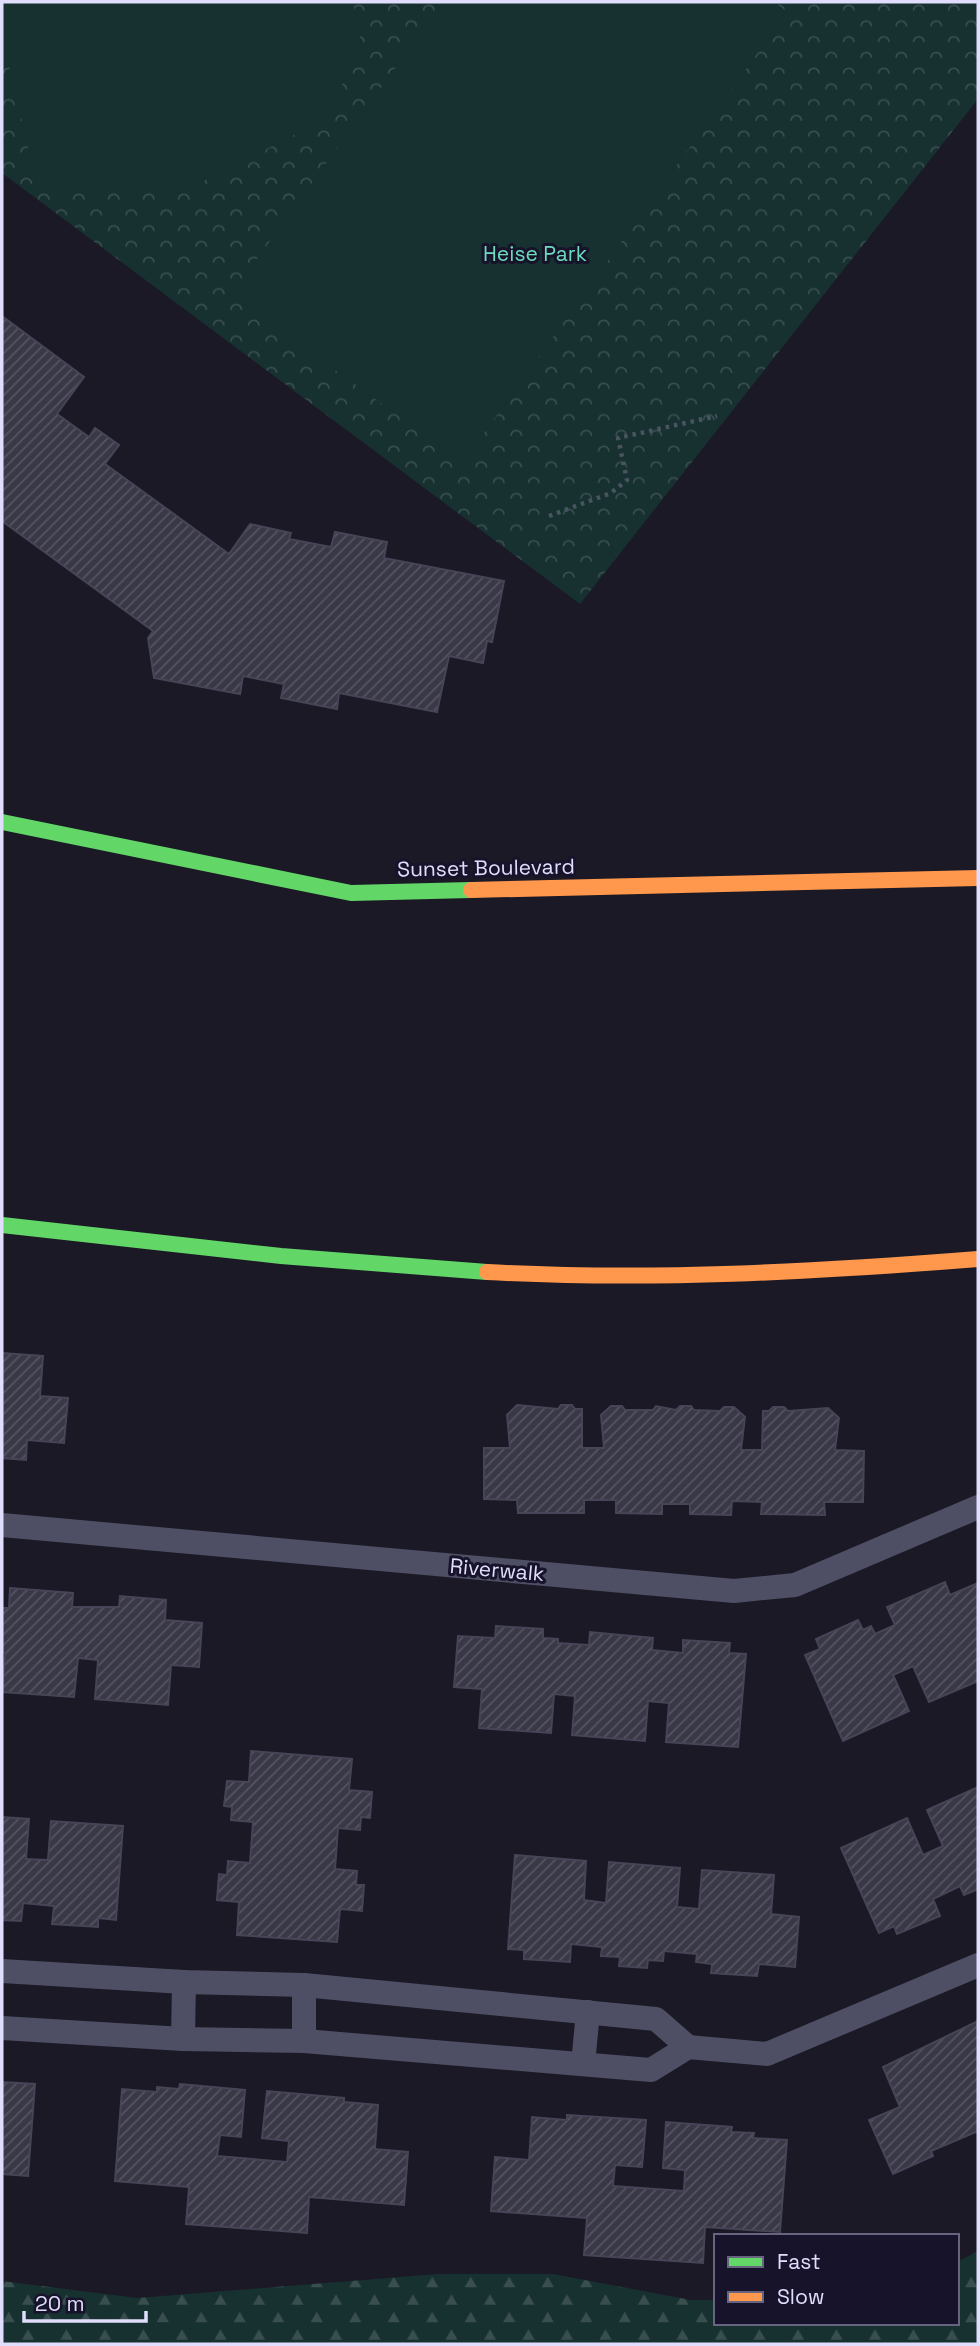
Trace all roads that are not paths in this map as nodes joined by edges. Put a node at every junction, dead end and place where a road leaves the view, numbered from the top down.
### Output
1 (2, 822) edge
2 (978, 878) edge
3 (2, 1225) edge
4 (978, 1259) edge
5 (978, 1507) edge
6 (2, 1525) edge
7 (978, 1965) edge
8 (2, 1971) edge
9 (184, 1982) junction
10 (304, 1985) junction
11 (588, 2012) junction
12 (2, 2028) edge
13 (183, 2039) junction
14 (304, 2041) junction
15 (688, 2047) junction
16 (583, 2064) junction

1 - 2 street, Sunset Boulevard
3 - 4 street
5 - 6 lane, Riverwalk
7 - 15 lane
8 - 9 lane
9 - 10 lane
9 - 13 lane
10 - 11 lane
10 - 14 lane
11 - 15 lane
11 - 16 lane
12 - 13 lane
13 - 14 lane
14 - 16 lane
15 - 16 lane

